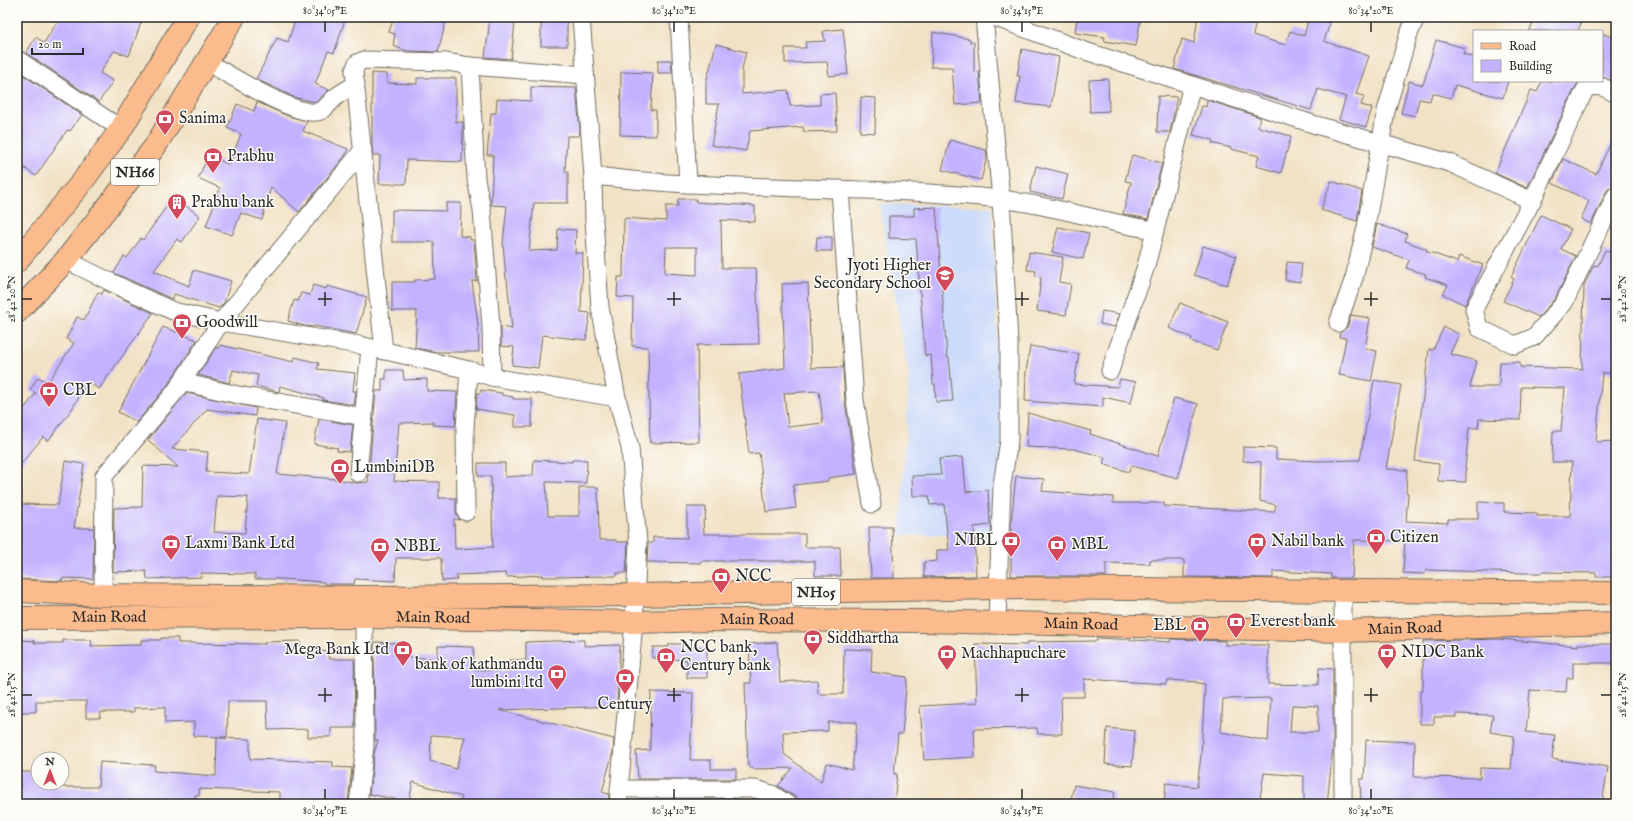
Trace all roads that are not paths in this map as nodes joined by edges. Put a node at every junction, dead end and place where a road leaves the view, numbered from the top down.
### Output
1 (188, 17) edge
2 (234, 17) edge
3 (581, 17) edge
4 (679, 17) edge
5 (984, 17) edge
6 (994, 17) edge
7 (1416, 17) edge
8 (17, 59) edge
9 (207, 62) junction
10 (470, 66) junction
11 (584, 75) junction
12 (356, 84) junction
13 (1192, 85) junction
14 (1616, 94) edge
15 (121, 128) junction
16 (1381, 142) junction
17 (362, 150) junction
18 (593, 176) junction
19 (688, 184) junction
20 (840, 189) junction
21 (1616, 195) edge
22 (1001, 199) junction
23 (1532, 201) junction
24 (1154, 230) junction
25 (66, 260) junction
26 (17, 261) edge
27 (17, 312) edge
28 (221, 322) junction
29 (1338, 323) dead end
30 (377, 349) junction
31 (468, 370) junction
32 (1110, 371) dead end
33 (492, 377) junction
34 (182, 382) junction
35 (617, 398) junction
36 (364, 417) junction
37 (358, 473) dead end
38 (872, 504) dead end
39 (466, 512) dead end
40 (998, 588) junction
41 (1342, 590) junction
42 (17, 591) edge
43 (1616, 593) edge
44 (103, 595) junction
45 (636, 595) junction
46 (364, 617) junction
47 (17, 618) edge
48 (634, 622) junction
49 (997, 622) junction
50 (1616, 623) edge
51 (1344, 631) junction
52 (619, 797) edge
53 (358, 804) edge
54 (788, 804) edge
55 (1343, 804) edge

1 - 15 main road, NH66
2 - 9 main road, NH66
3 - 11 street
4 - 19 street
5 - 22 street
6 - 13 street
7 - 16 street
8 - 15 street
9 - 12 street
9 - 25 main road, NH66
10 - 11 street
10 - 12 street
10 - 33 street
11 - 18 street
12 - 17 street
13 - 16 street
13 - 24 street
14 - 23 street
15 - 26 main road, NH66
16 - 23 street
16 - 29 street
17 - 28 street
17 - 30 street
18 - 19 street
18 - 35 street
19 - 20 street
20 - 22 street
20 - 38 street
21 - 23 street
22 - 24 street
22 - 40 street
24 - 32 street
25 - 27 main road, NH66
25 - 28 street
28 - 30 street
28 - 34 street
30 - 31 street
30 - 36 street
31 - 33 street
31 - 39 street
33 - 35 street
34 - 36 street
34 - 44 street
35 - 45 street
36 - 37 street
40 - 41 main road, Main Road / NH05
40 - 45 main road, Main Road / NH05
40 - 49 street
41 - 43 main road, Main Road / NH05
41 - 51 street
42 - 44 main road, Main Road / NH05
44 - 45 main road, Main Road / NH05
45 - 48 street
46 - 47 main road, Main Road / NH05
46 - 48 main road, Main Road / NH05
46 - 53 street
48 - 49 main road, Main Road / NH05
48 - 52 street
49 - 51 main road, Main Road / NH05
50 - 51 main road, Main Road / NH05
51 - 55 street
52 - 54 street

